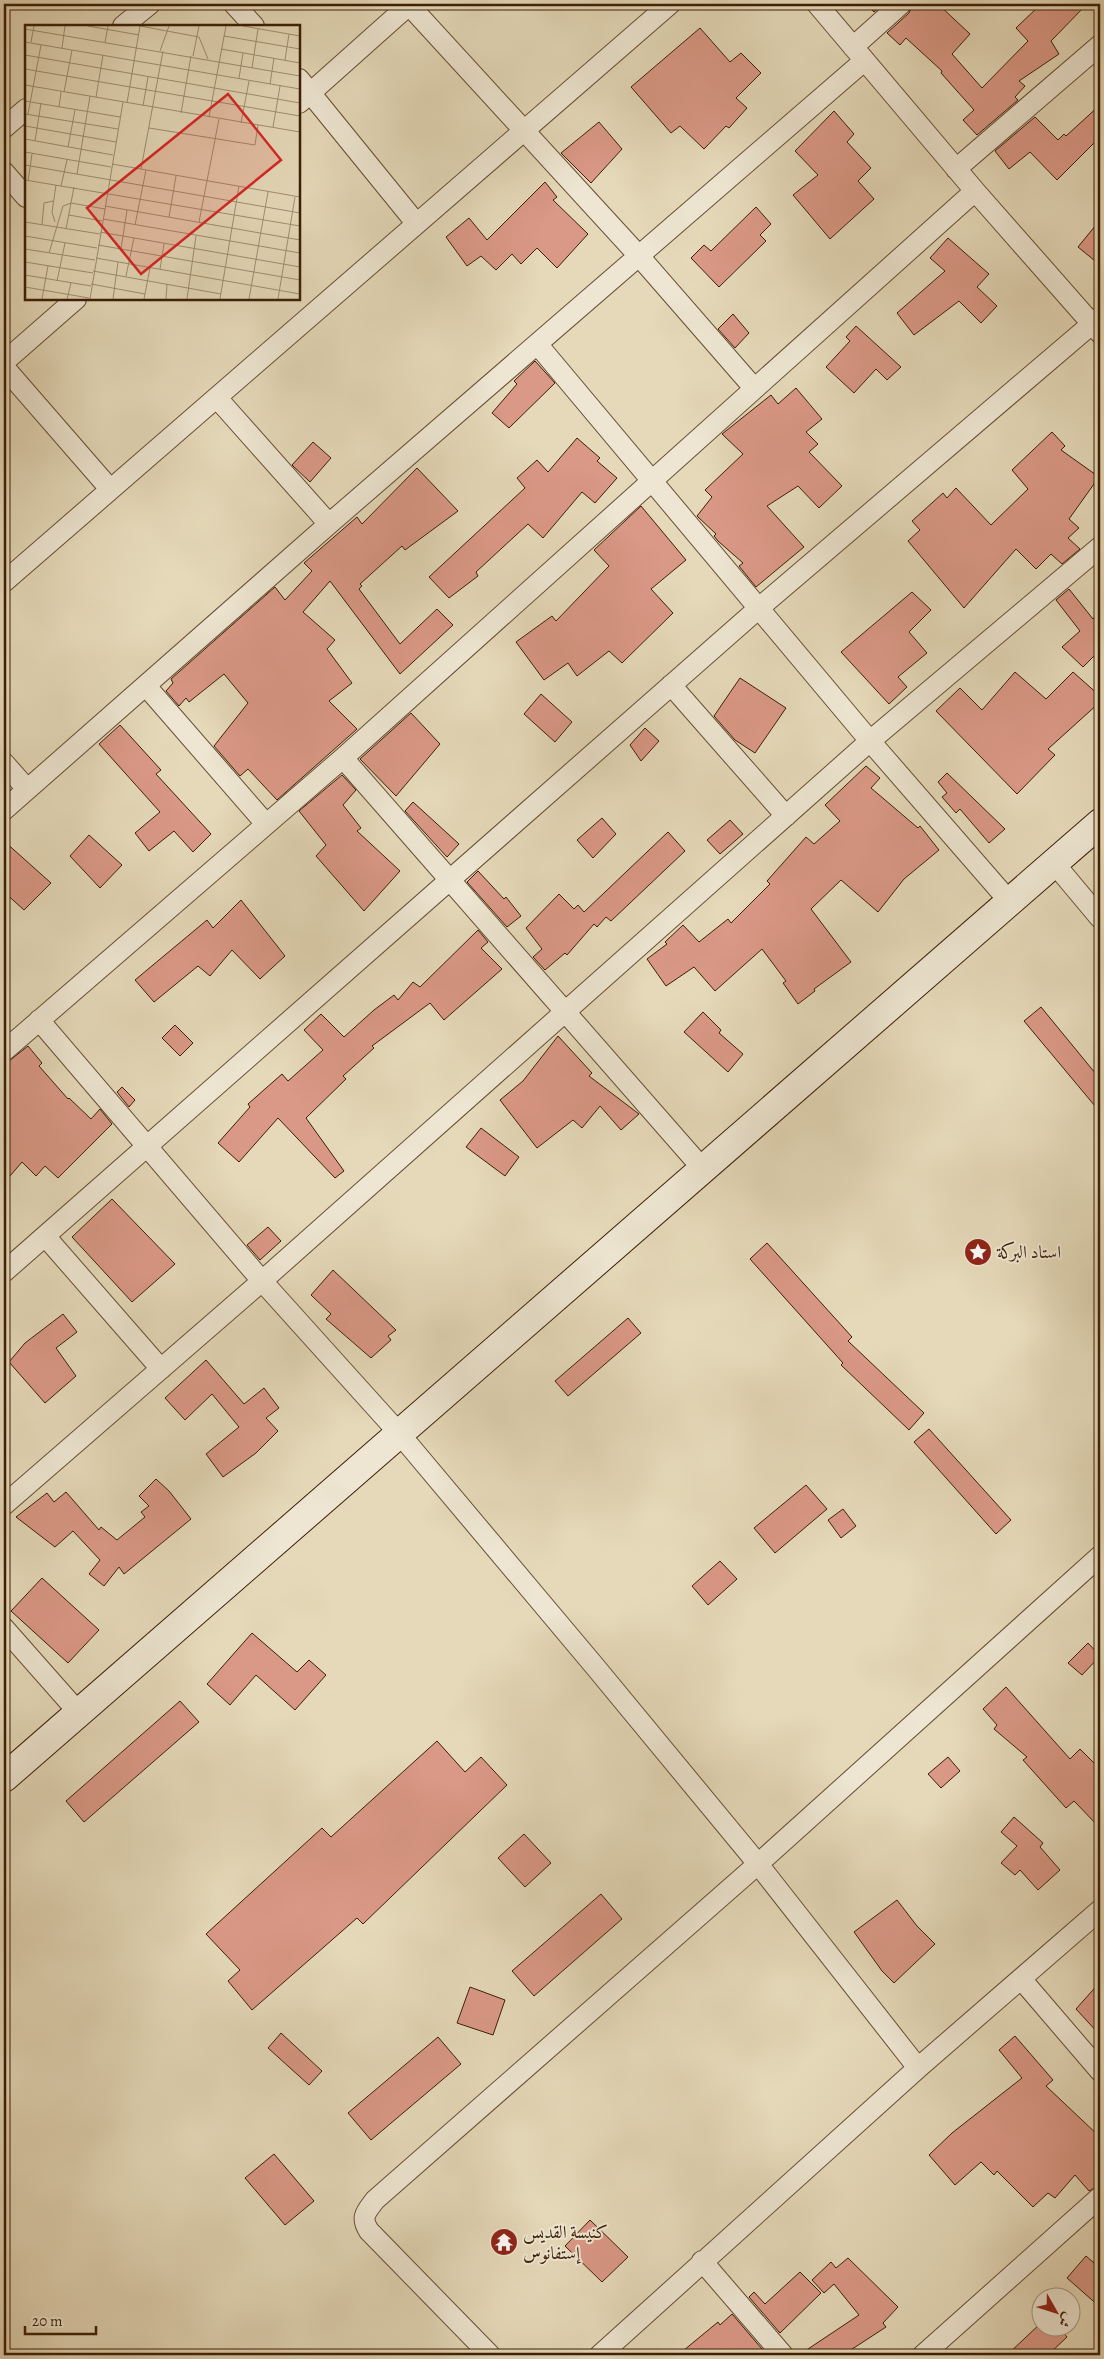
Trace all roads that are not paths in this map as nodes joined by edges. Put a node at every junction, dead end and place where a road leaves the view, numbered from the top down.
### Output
1 (150, 4) edge
2 (234, 4) edge
3 (409, 4) edge
4 (670, 4) edge
5 (817, 4) edge
6 (901, 4) edge
7 (124, 25) edge
8 (253, 25) edge
9 (1100, 45) edge
10 (858, 54) junction
11 (303, 92) edge
12 (25, 110) edge
13 (4, 128) edge
14 (523, 129) junction
15 (956, 169) junction
16 (4, 172) edge
17 (975, 191) junction
18 (25, 196) edge
19 (416, 223) junction
20 (639, 256) junction
21 (75, 300) edge
22 (1098, 324) edge
23 (538, 345) junction
24 (4, 362) edge
25 (4, 367) edge
26 (754, 388) junction
27 (217, 398) junction
28 (651, 479) junction
29 (110, 489) junction
30 (330, 524) junction
31 (1100, 548) edge
32 (4, 582) edge
33 (759, 608) junction
34 (671, 685) junction
35 (146, 686) junction
36 (870, 741) junction
37 (343, 758) junction
38 (4, 763) edge
39 (27, 789) junction
40 (4, 810) edge
41 (786, 816) junction
42 (1100, 822) edge
43 (266, 824) junction
44 (1054, 863) junction
45 (449, 881) junction
46 (1009, 902) junction
47 (1100, 918) edge
48 (565, 1011) junction
49 (39, 1020) junction
50 (4, 1051) edge
51 (148, 1147) junction
52 (702, 1168) junction
53 (45, 1236) junction
54 (4, 1272) edge
55 (262, 1281) junction
56 (160, 1369) junction
57 (398, 1432) junction
58 (4, 1505) edge
59 (1100, 1556) edge
60 (4, 1628) edge
61 (79, 1713) junction
62 (4, 1778) edge
63 (758, 1864) junction
64 (1100, 1910) edge
65 (1022, 1980) junction
66 (918, 2068) junction
67 (1100, 2071) edge
68 (1100, 2197) edge
69 (702, 2261) junction
70 (490, 2355) edge
71 (600, 2355) edge
72 (782, 2355) edge
73 (923, 2355) edge

1 - 7 street
2 - 8 street
3 - 11 street
3 - 14 street
4 - 14 street
5 - 10 street
6 - 10 street
9 - 15 street
10 - 15 street
10 - 20 street
11 - 19 street
12 - 13 street
14 - 19 street
14 - 20 street
15 - 17 street
16 - 18 street
17 - 22 street
17 - 26 street
19 - 27 street
20 - 23 street
20 - 26 street
21 - 24 street
22 - 33 street
23 - 28 street
23 - 30 street
25 - 29 street
26 - 28 street
27 - 29 street
27 - 30 street
28 - 33 street
28 - 37 street
29 - 32 street
30 - 35 street
31 - 36 street
33 - 34 street
33 - 36 street
34 - 41 street
34 - 45 street
35 - 39 street
35 - 43 street
36 - 41 street
36 - 46 street
37 - 43 street
37 - 45 street
38 - 39 street
39 - 40 street
41 - 48 street
42 - 44 street
43 - 49 street
44 - 46 street
44 - 47 street
45 - 48 street
45 - 51 street
46 - 52 street
48 - 52 street
48 - 55 street
49 - 50 street
49 - 51 street
51 - 53 street
51 - 55 street
52 - 57 street
53 - 54 street
53 - 56 street
55 - 56 street
55 - 57 street
56 - 58 street
57 - 61 street
57 - 63 street
59 - 63 street
60 - 61 street
61 - 62 street
63 - 66 street
63 - 70 street
64 - 65 street
65 - 66 street
65 - 67 street
66 - 69 street
68 - 73 street
69 - 71 street
69 - 72 street

